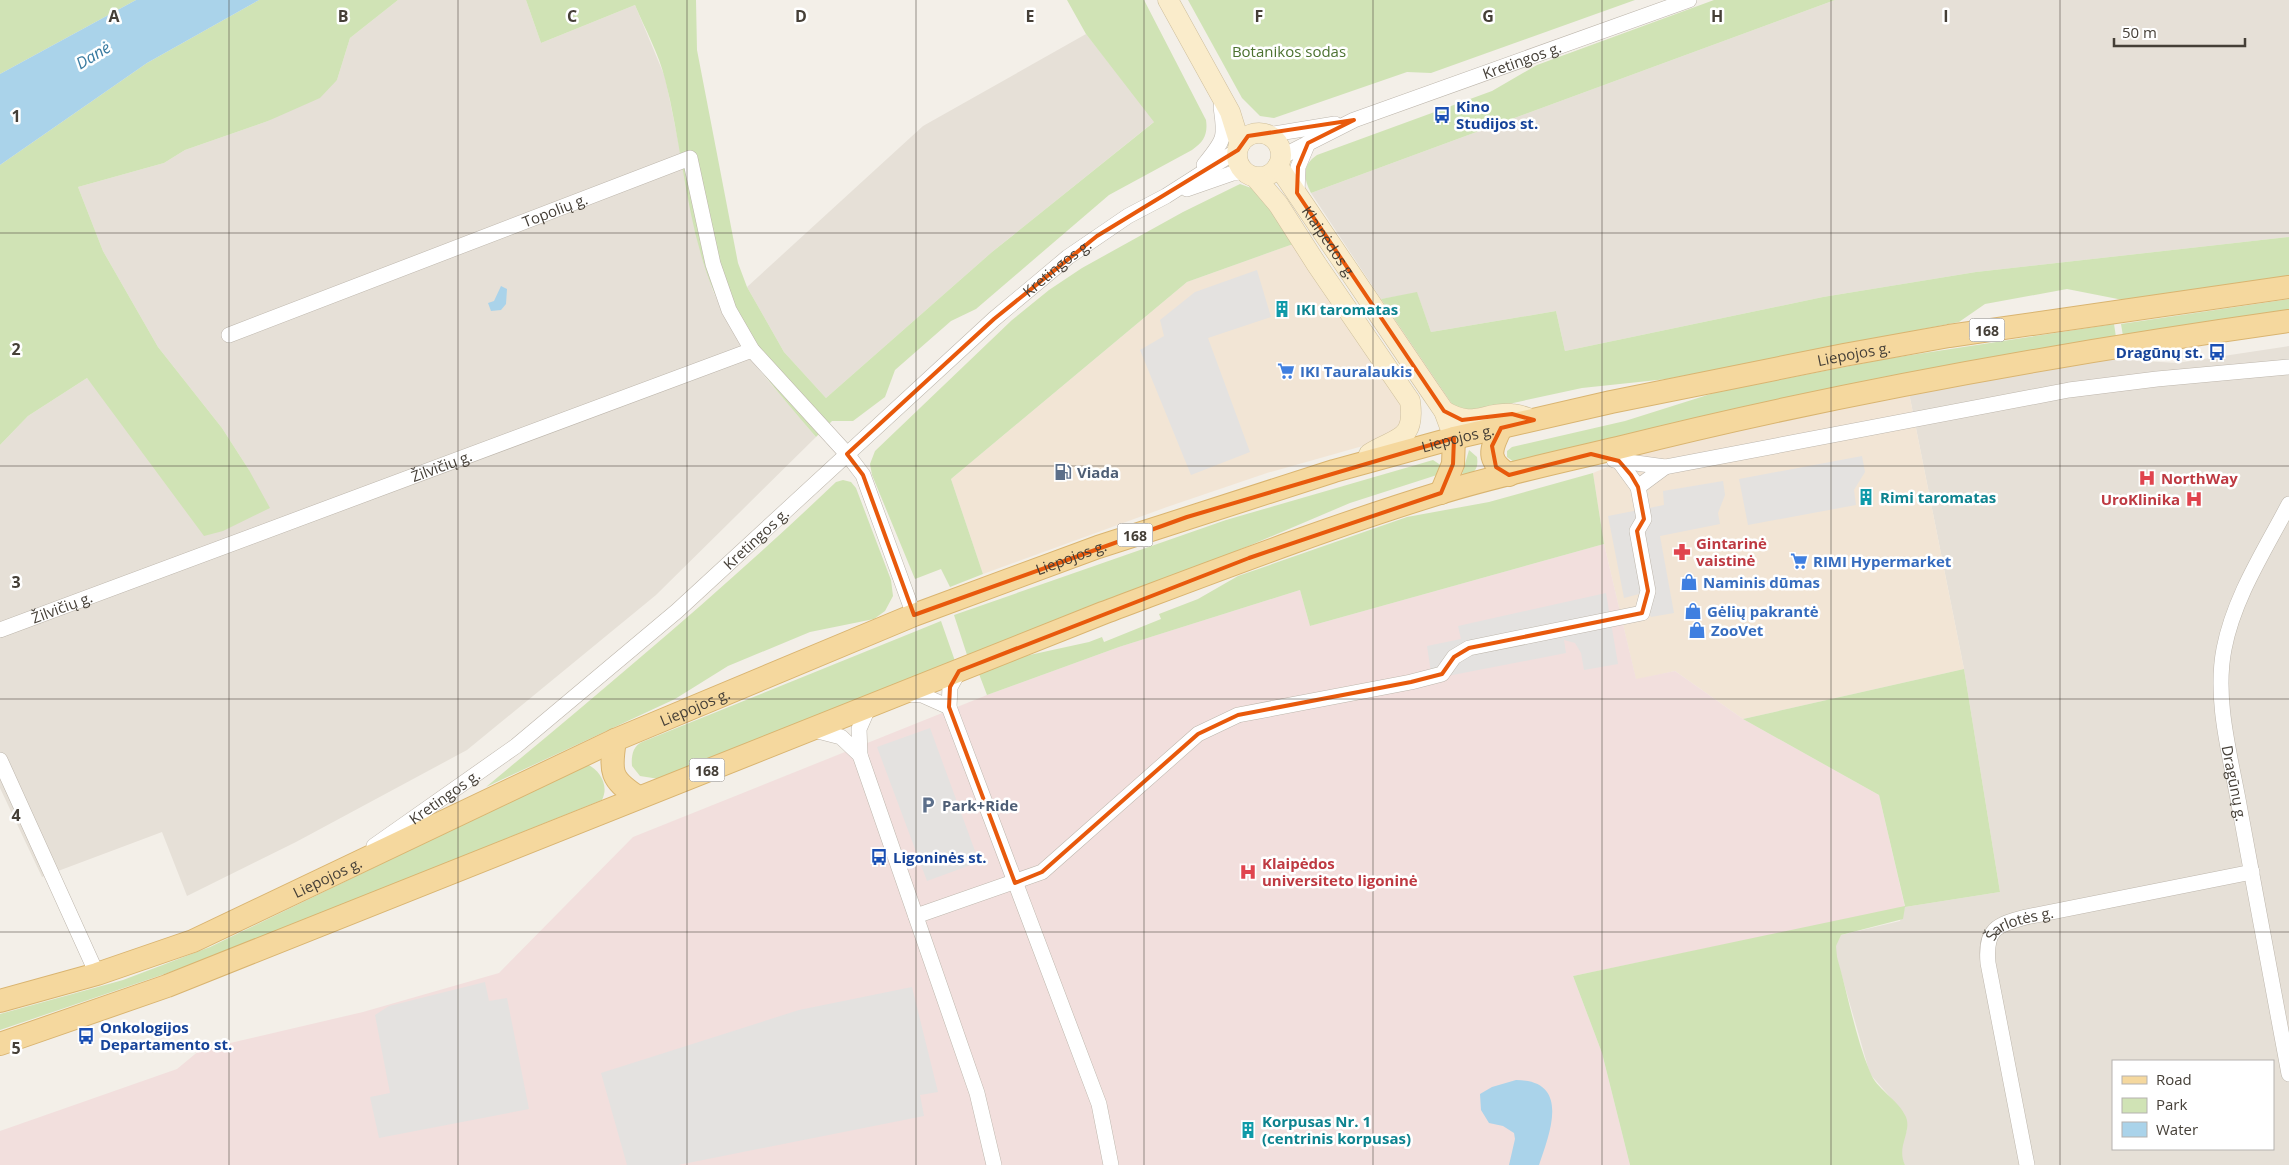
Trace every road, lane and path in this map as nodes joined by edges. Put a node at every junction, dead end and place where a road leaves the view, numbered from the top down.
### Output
1 (1168, 0) edge
2 (1689, 0) edge
3 (1219, 91) junction
4 (1230, 112) junction
5 (1354, 120) junction
6 (1263, 134) junction
7 (1308, 143) junction
8 (1239, 147) junction
9 (1280, 161) junction
10 (1249, 174) junction
11 (1194, 177) junction
12 (1297, 193) junction
13 (1166, 196) junction
14 (2289, 287) edge
15 (2289, 321) edge
16 (229, 334) dead end
17 (752, 350) junction
18 (2289, 367) edge
19 (1444, 411) junction
20 (1534, 420) junction
21 (1500, 428) junction
22 (1454, 438) junction
23 (847, 454) junction
24 (1591, 454) junction
25 (1619, 461) junction
26 (1359, 464) junction
27 (1665, 467) junction
28 (1509, 475) junction
29 (1638, 487) junction
30 (1441, 493) junction
31 (2289, 504) edge
32 (914, 615) junction
33 (0, 630) edge
34 (959, 671) junction
35 (899, 694) junction
36 (868, 706) junction
37 (949, 707) junction
38 (810, 728) junction
39 (615, 740) junction
40 (860, 755) junction
41 (0, 760) edge
42 (638, 797) junction
43 (338, 871) junction
44 (2252, 872) junction
45 (1015, 883) junction
46 (916, 916) junction
47 (98, 974) junction
48 (0, 1001) edge
49 (0, 1044) edge
50 (2289, 1074) edge
51 (994, 1165) edge
52 (1112, 1165) edge
53 (2027, 1165) edge

1 - 3 main road
2 - 5 street, Kretingos g.
3 - 4 main road
3 - 11 street
4 - 6 main road
4 - 8 main road
5 - 6 street, Kretingos g.
5 - 7 street, Kretingos g.
6 - 8 main road
6 - 9 main road
7 - 9 street, Kretingos g.
7 - 12 street, Klaipėdos g.
8 - 10 main road
8 - 11 street, Kretingos g.
9 - 10 main road
9 - 12 main road
10 - 13 street, Kretingos g.
10 - 26 main road
11 - 13 street, Kretingos g.
12 - 19 main road, Klaipėdos g.
13 - 23 street, Kretingos g.
14 - 20 main road, Liepojos g. / 168
15 - 24 main road, 168
16 - 17 street, Topolių g.
17 - 23 street
17 - 33 street, Žilvičių g.
18 - 27 street
19 - 20 main road
19 - 22 main road, Klaipėdos g.
20 - 21 main road, Liepojos g. / 168
21 - 22 main road, Liepojos g. / 168
21 - 28 main road
22 - 26 main road, Liepojos g. / 168
22 - 30 main road
23 - 32 street
23 - 43 street, Kretingos g.
24 - 25 street
24 - 28 main road, 168
25 - 27 street
25 - 29 street
26 - 32 main road, Liepojos g. / 168
27 - 29 street
28 - 30 main road, 168
29 - 45 street
30 - 34 main road, 168
31 - 44 street, Dragūnų g.
32 - 39 main road, Liepojos g. / 168
34 - 35 main road, 168
34 - 37 street
35 - 36 main road, 168
35 - 37 street
36 - 38 main road, 168
36 - 40 street
37 - 45 street
38 - 40 street
38 - 42 main road, 168
39 - 42 main road
39 - 43 main road, Liepojos g. / 168
40 - 46 street
41 - 47 street
42 - 49 main road, 168
43 - 47 main road, Liepojos g. / 168
44 - 50 street, Dragūnų g.
44 - 53 street, Šarlotės g.
45 - 46 street
45 - 52 street
46 - 51 street
47 - 48 main road, Liepojos g. / 168

